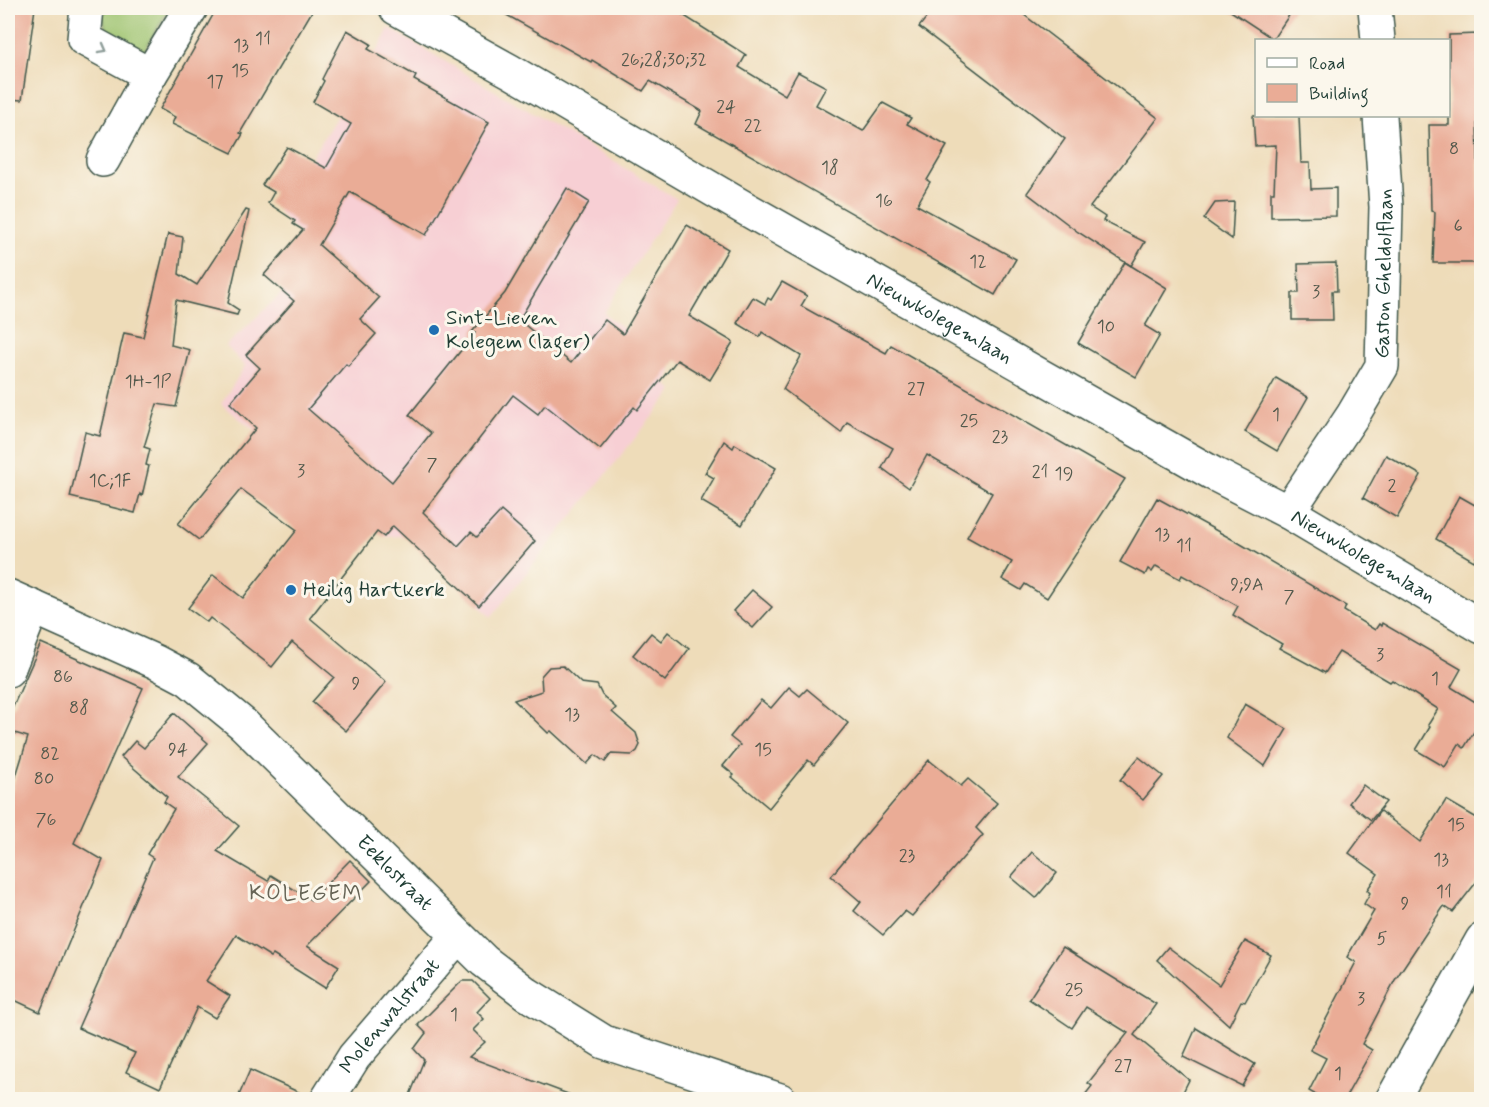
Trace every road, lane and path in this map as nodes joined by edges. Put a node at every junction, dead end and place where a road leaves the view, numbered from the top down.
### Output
1 (87, 8) edge
2 (191, 8) edge
3 (396, 8) edge
4 (1375, 8) edge
5 (1378, 39) edge
6 (150, 75) junction
7 (1380, 117) edge
8 (103, 160) dead end
9 (1288, 512) junction
10 (20, 601) edge
11 (1482, 627) edge
12 (8, 670) edge
13 (458, 936) junction
14 (1482, 940) edge
15 (327, 1100) edge
16 (780, 1100) edge
17 (1392, 1100) edge

1 -> 6 street
2 - 6 street
3 - 9 street, Nieuwkolegemlaan
4 - 5 street
6 - 8 street
7 - 9 street, Gaston Gheldolflaan
9 - 11 street, Nieuwkolegemlaan
10 - 12 street, Eeklostraat
10 - 13 street, Eeklostraat
13 - 15 street, Molenwalstraat
13 - 16 street, Eeklostraat
14 - 17 street

